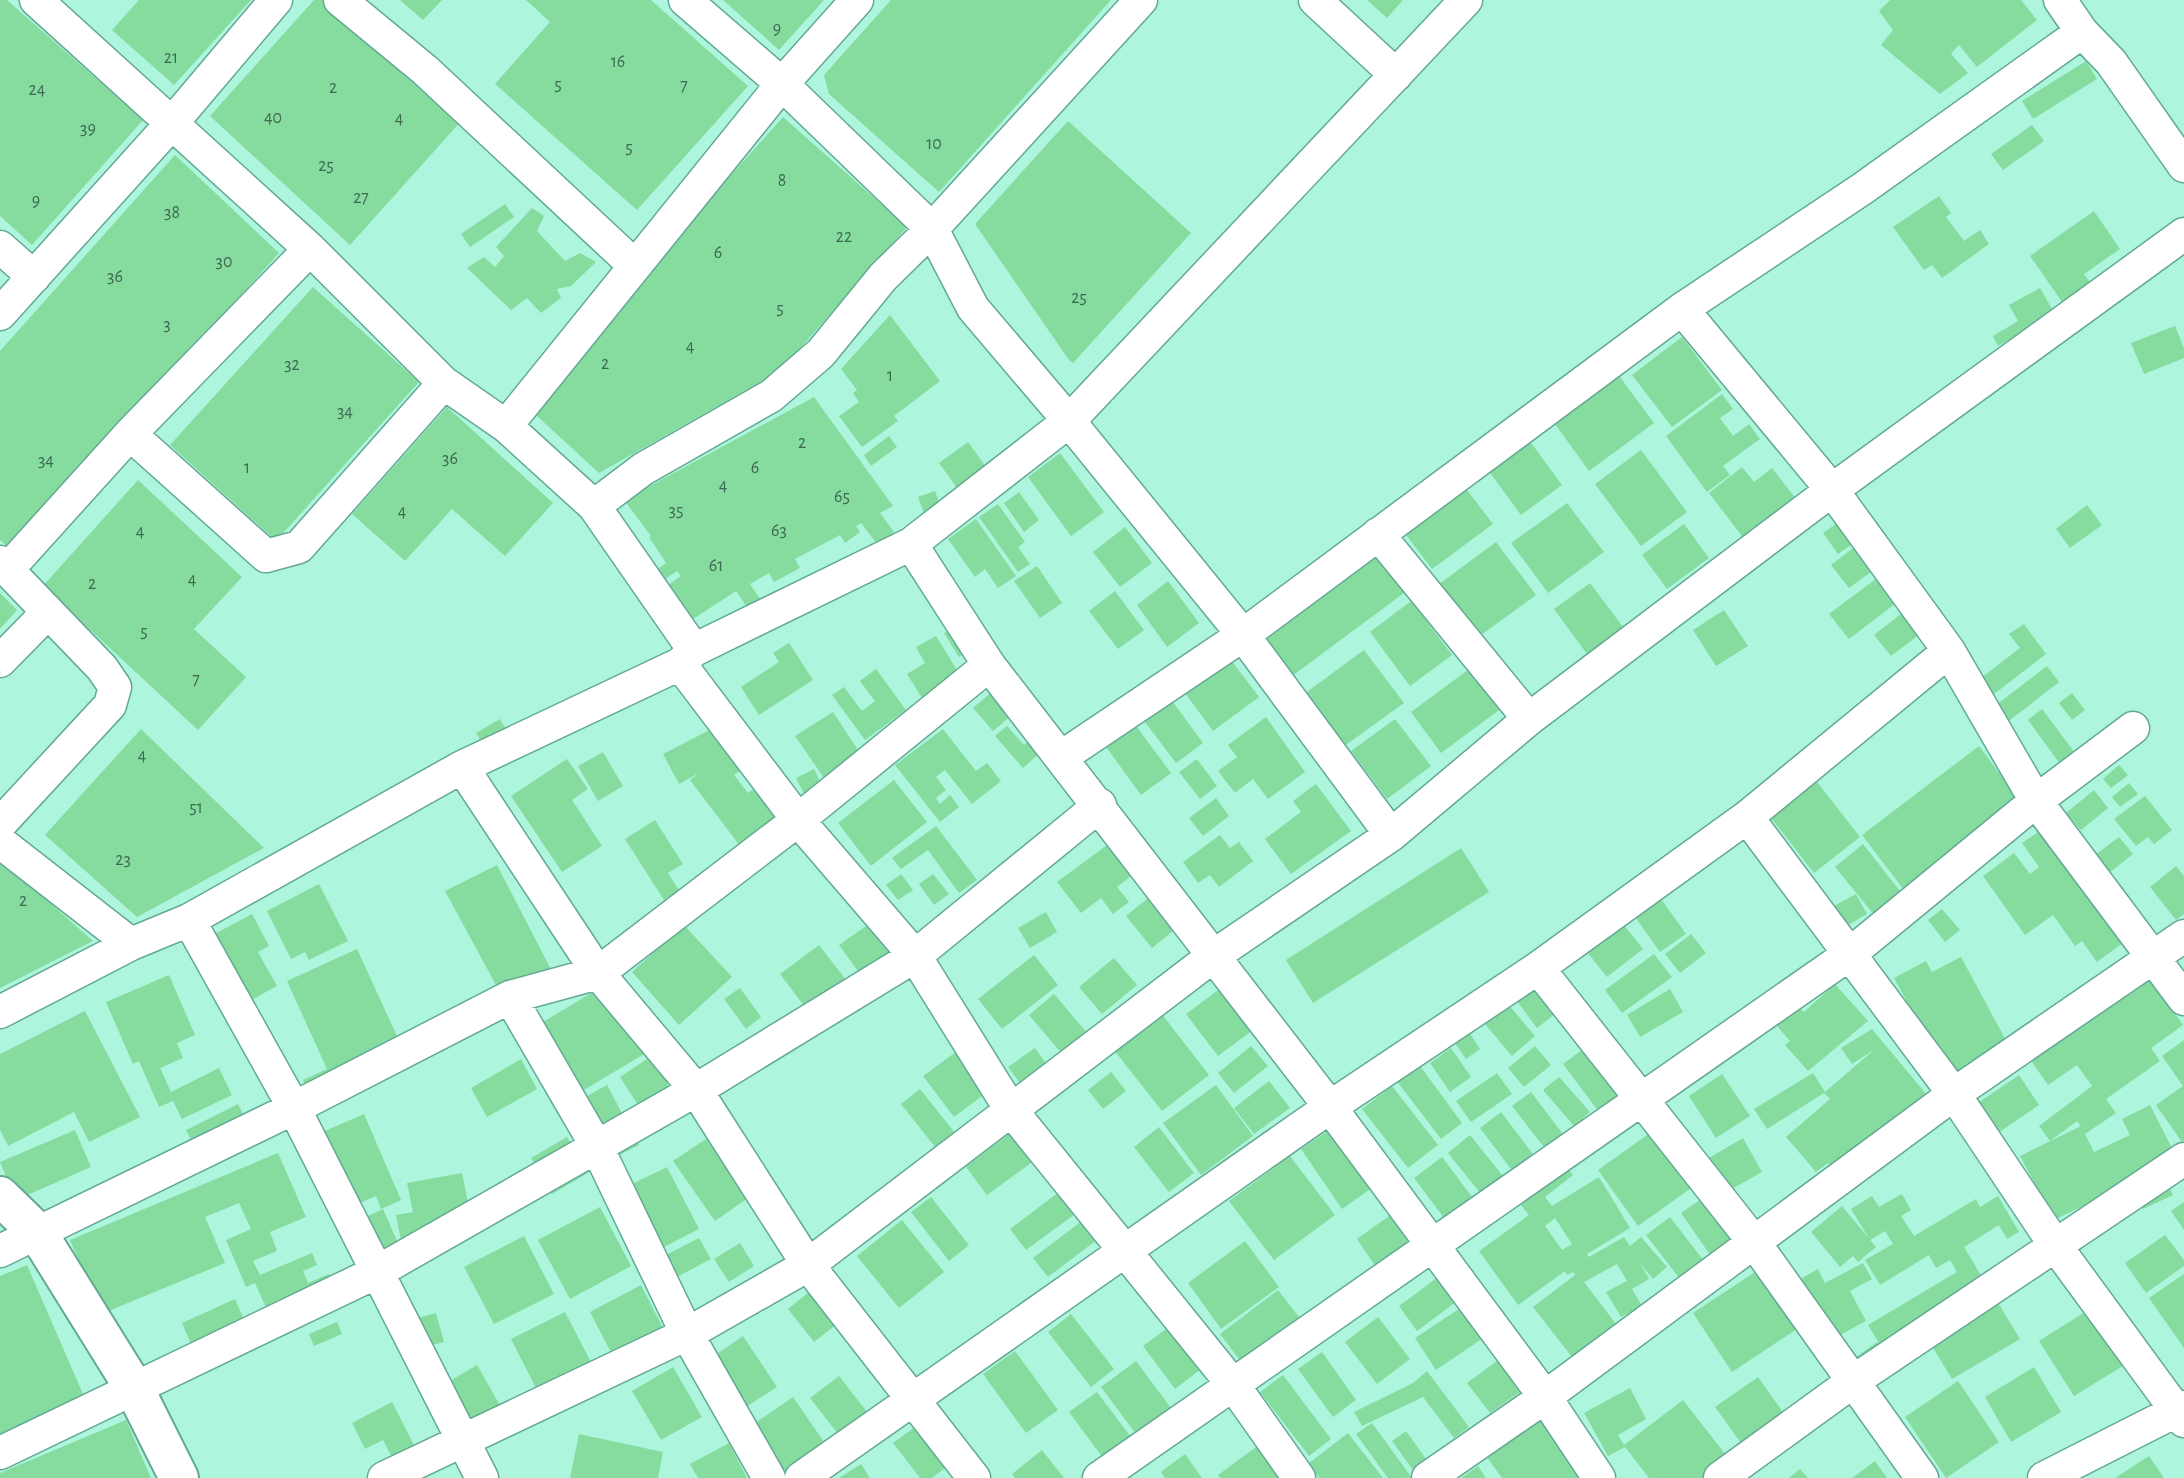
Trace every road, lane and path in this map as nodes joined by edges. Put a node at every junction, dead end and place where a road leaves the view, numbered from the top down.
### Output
1 (36, 0) edge
2 (276, 0) edge
3 (340, 0) edge
4 (685, 0) edge
5 (857, 0) edge
6 (1141, 0) edge
7 (1315, 0) edge
8 (1466, 0) edge
9 (2060, 0) edge
10 (2082, 33) junction
11 (1396, 75) junction
12 (782, 84) junction
13 (172, 123) junction
14 (2184, 166) edge
15 (932, 229) junction
16 (2184, 234) edge
17 (0, 247) edge
18 (310, 249) junction
19 (635, 266) junction
20 (34, 277) junction
21 (1682, 309) junction
22 (0, 314) edge
23 (444, 383) junction
24 (1069, 421) junction
25 (506, 426) junction
26 (130, 434) junction
27 (1832, 490) junction
28 (594, 506) junction
29 (1378, 534) junction
30 (911, 544) junction
31 (4, 565) edge
32 (48, 612) junction
33 (1243, 635) junction
34 (1949, 651) junction
35 (687, 657) junction
36 (0, 661) edge
37 (989, 665) junction
38 (1529, 719) junction
39 (2133, 728) dead end
40 (1063, 756) junction
41 (462, 766) junction
42 (2036, 801) junction
43 (1100, 805) junction
44 (1747, 817) junction
45 (798, 820) junction
46 (0, 824) edge
47 (1391, 835) junction
48 (0, 842) edge
49 (188, 920) junction
50 (2184, 936) edge
51 (131, 944) junction
52 (1851, 953) junction
53 (915, 956) junction
54 (1212, 957) junction
55 (2153, 958) junction
56 (1538, 968) junction
57 (598, 973) junction
58 (510, 997) junction
59 (2184, 999) edge
60 (0, 1012) edge
61 (696, 1090) junction
62 (1954, 1094) junction
63 (1642, 1100) junction
64 (1330, 1107) junction
65 (294, 1108) junction
66 (1011, 1110) junction
67 (597, 1147) junction
68 (2184, 1158) edge
69 (0, 1196) edge
70 (37, 1232) junction
71 (1754, 1242) junction
72 (1433, 1245) junction
73 (2055, 1245) junction
74 (0, 1251) edge
75 (1126, 1253) junction
76 (808, 1265) junction
77 (377, 1272) junction
78 (687, 1334) junction
79 (1855, 1380) junction
80 (1234, 1386) junction
81 (134, 1388) junction
82 (1545, 1397) junction
83 (915, 1401) junction
84 (2182, 1413) edge
85 (461, 1441) junction
86 (0, 1453) edge
87 (179, 1478) edge
88 (384, 1478) edge
89 (482, 1478) edge
90 (769, 1478) edge
91 (801, 1478) edge
92 (974, 1478) edge
93 (1099, 1478) edge
94 (1299, 1478) edge
95 (1428, 1478) edge
96 (1599, 1478) edge
97 (1720, 1478) edge
98 (1922, 1478) edge
99 (2044, 1478) edge

1 - 13 street
2 - 13 street
3 - 19 street
4 - 12 street
5 - 12 street
6 - 15 street
7 - 11 street
8 - 11 street
9 - 10 street
10 - 14 street
10 - 21 street
11 - 24 street
12 - 15 street
12 - 19 street
13 - 18 street
13 - 20 street
15 - 24 street
15 - 28 street
16 - 27 street
17 - 20 street
18 - 23 street
18 - 26 street
19 - 25 street
20 - 22 street
21 - 27 street
21 - 29 street
23 - 25 street
23 - 26 street
24 - 30 street
24 - 33 street
25 - 28 street
26 - 31 street
27 - 34 street
27 - 38 street
28 - 35 street
29 - 33 street
29 - 38 street
30 - 35 street
30 - 37 street
31 - 32 street
32 - 36 street
32 - 46 street
33 - 40 street
33 - 47 street
34 - 42 street
34 - 44 street
35 - 41 street
35 - 45 street
37 - 40 street
37 - 45 street
38 - 47 street
39 - 42 street
40 - 43 street
41 - 49 street
41 - 57 street
42 - 52 street
42 - 55 street
43 - 53 street
43 - 54 street
44 - 52 street
44 - 56 street
45 - 53 street
45 - 57 street
47 - 54 street
48 - 51 street
49 - 51 street
49 - 65 street
50 - 55 street
51 - 60 street
52 - 62 street
52 - 63 street
53 - 61 street
53 - 66 street
54 - 64 street
54 - 66 street
55 - 59 street
55 - 62 street
56 - 63 street
56 - 64 street
57 - 58 street
57 - 61 street
58 - 65 street
58 - 67 street
61 - 67 street
61 - 76 street
62 - 71 street
62 - 73 street
63 - 71 street
63 - 72 street
64 - 72 street
64 - 75 street
65 - 70 street
65 - 77 street
66 - 75 street
66 - 76 street
67 - 77 street
67 - 78 street
68 - 73 street
69 - 70 street
70 - 74 street
70 - 81 street
71 - 79 street
71 - 82 street
72 - 80 street
72 - 82 street
73 - 79 street
73 - 84 street
75 - 80 street
75 - 83 street
76 - 78 street
76 - 83 street
77 - 81 street
77 - 85 street
78 - 85 street
78 - 90 street
79 - 97 street
79 - 98 street
80 - 93 street
80 - 94 street
81 - 86 street
81 - 87 street
82 - 95 street
82 - 96 street
83 - 91 street
83 - 92 street
84 - 99 street
85 - 88 street
85 - 89 street

